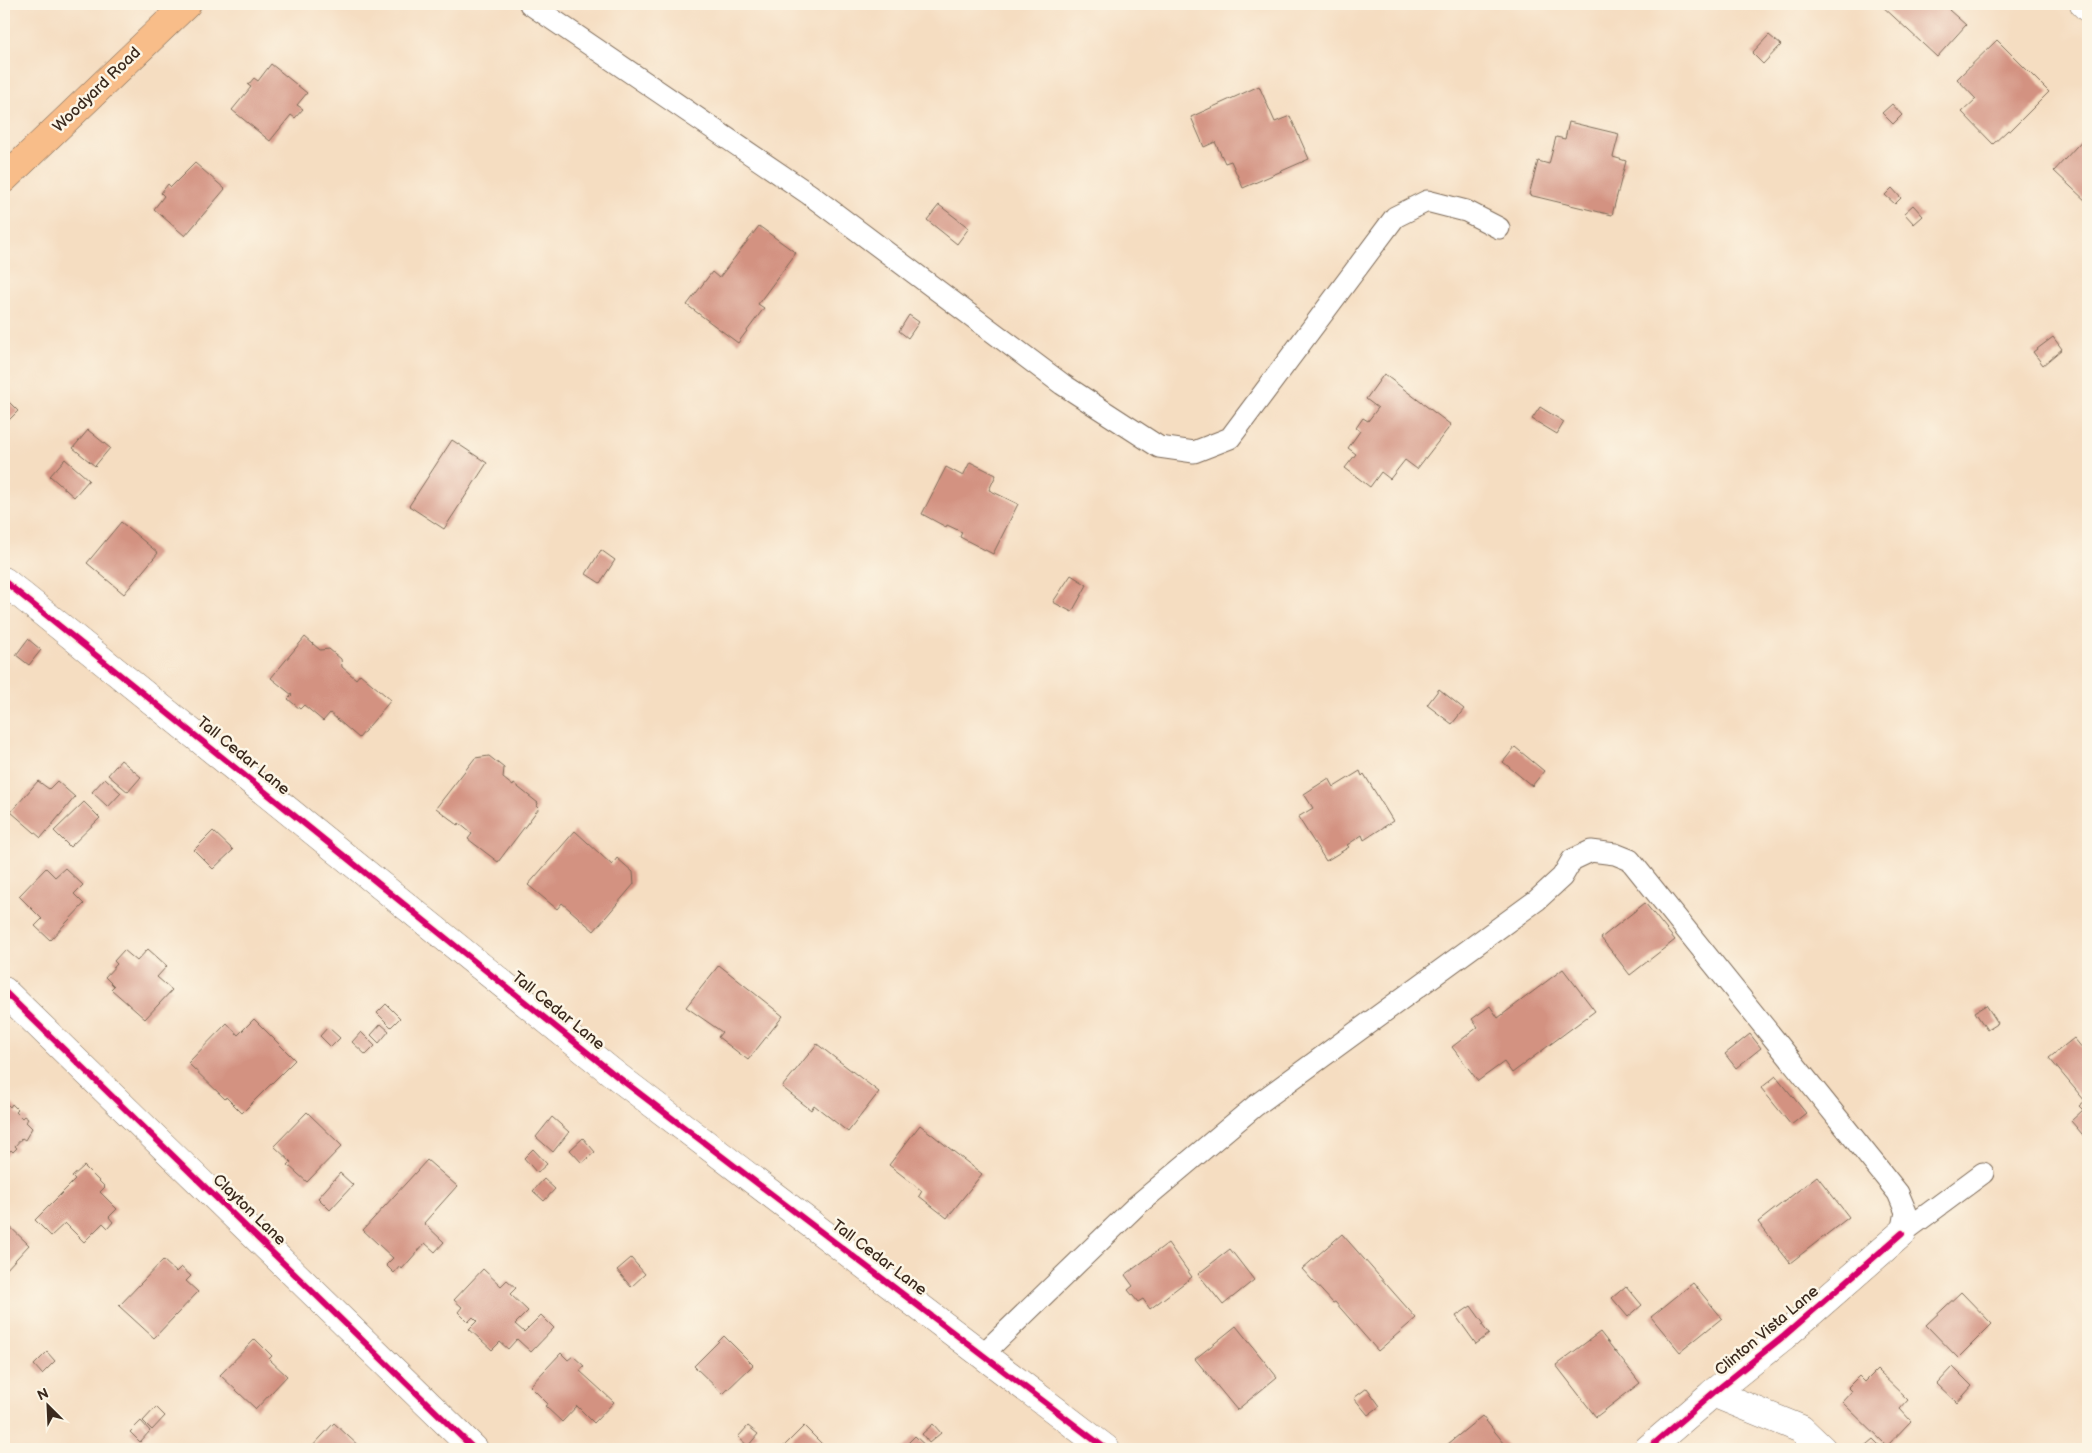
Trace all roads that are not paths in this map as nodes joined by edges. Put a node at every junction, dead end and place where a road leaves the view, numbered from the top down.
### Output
1 (187, 4) edge
2 (530, 4) edge
3 (2084, 4) edge
4 (2088, 8) edge
5 (5, 178) edge
6 (1498, 228) dead end
7 (4, 581) edge
8 (4, 991) edge
9 (1983, 1173) dead end
10 (1902, 1233) junction
11 (982, 1355) junction
12 (1712, 1393) junction
13 (474, 1449) edge
14 (1106, 1449) edge
15 (1648, 1449) edge
16 (1822, 1449) edge

1 - 5 main road, Woodyard Road
2 - 6 lane
3 - 4 street
7 - 11 street, Tall Cedar Lane
8 - 13 street, Clayton Lane
9 - 10 lane
10 - 11 lane
10 - 12 street, Clinton Vista Lane
11 - 14 street, Tall Cedar Lane
12 - 15 street, Clinton Vista Lane
12 - 16 street

